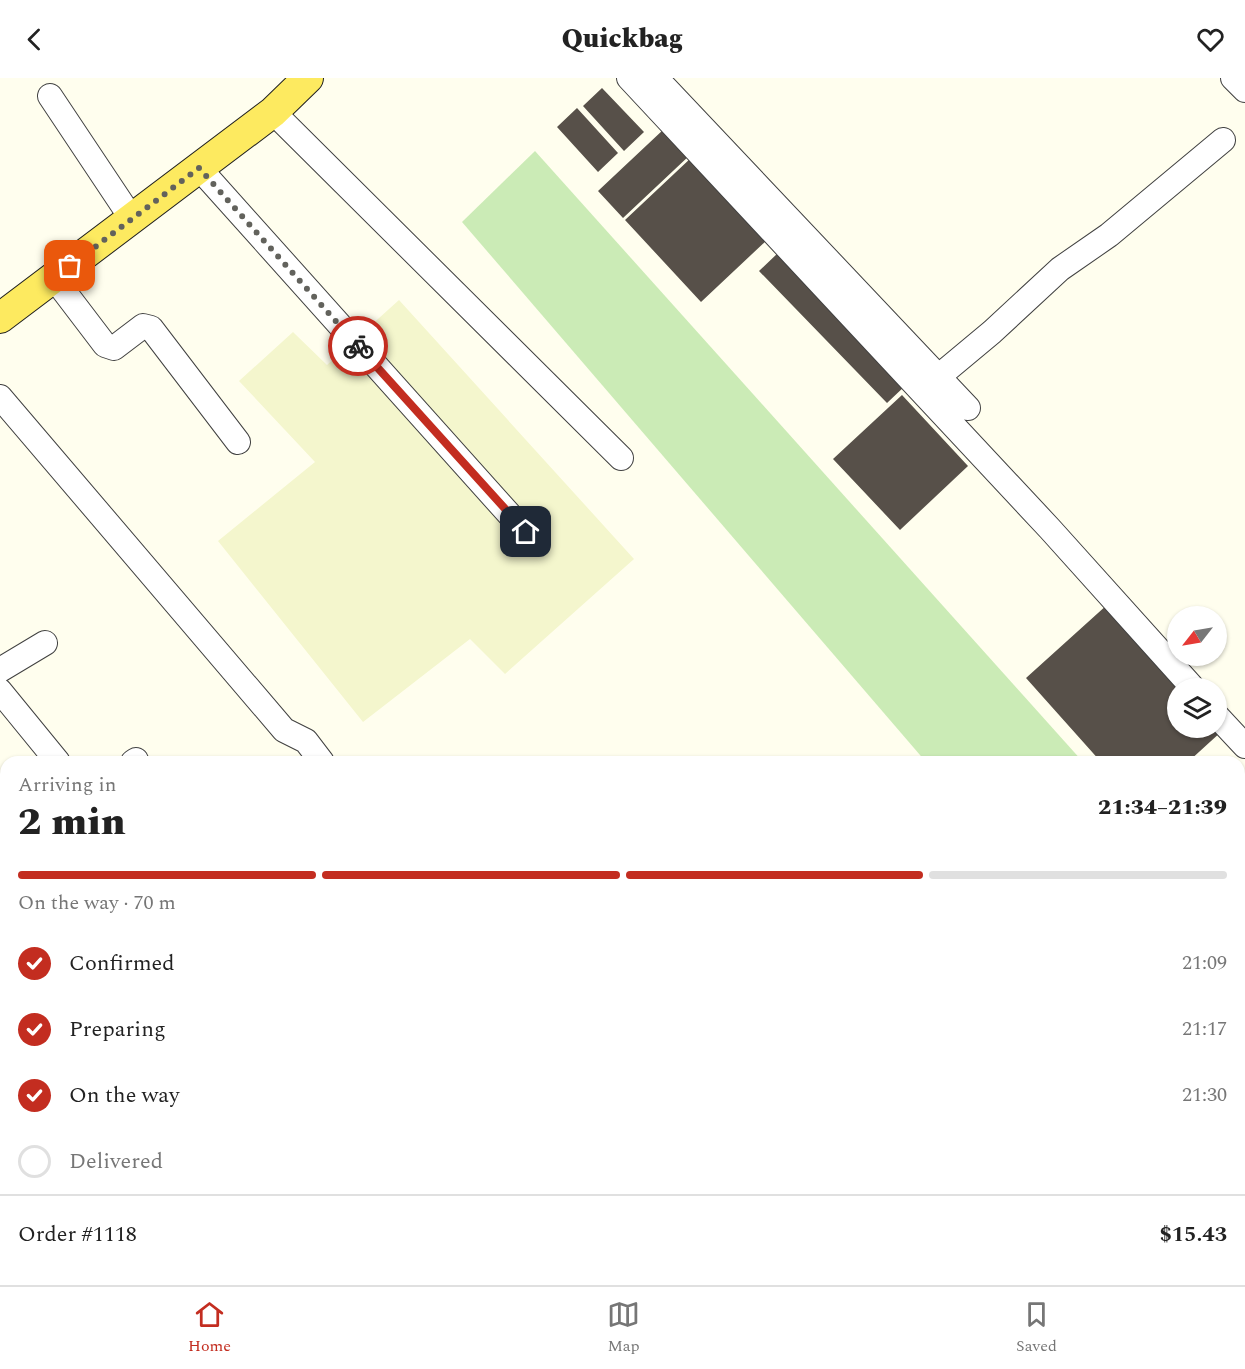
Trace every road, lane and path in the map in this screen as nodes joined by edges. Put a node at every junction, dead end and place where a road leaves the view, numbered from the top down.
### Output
1 (308, 78) edge
2 (628, 78) edge
3 (656, 78) edge
4 (1233, 78) edge
5 (1245, 90) edge
6 (50, 96) dead end
7 (273, 112) junction
8 (1223, 140) dead end
9 (199, 168) junction
10 (132, 219) junction
11 (54, 278) junction
12 (0, 318) edge
13 (938, 377) junction
14 (0, 397) edge
15 (968, 408) dead end
16 (238, 442) dead end
17 (621, 458) dead end
18 (526, 532) dead end
19 (45, 643) dead end
20 (0, 670) edge
21 (1184, 678) edge
22 (0, 691) edge
23 (1227, 727) edge
24 (1245, 746) edge
25 (53, 756) edge
26 (317, 756) edge

1 - 7 main road
2 - 21 street
3 - 13 street
4 - 5 street
6 - 10 street
7 - 9 main road
7 - 17 street
8 - 13 street
9 - 10 main road
9 - 18 street
10 - 11 main road
11 - 12 main road
11 - 16 street
13 - 15 street
14 - 26 street
19 - 20 street
22 - 25 street
23 - 24 street

